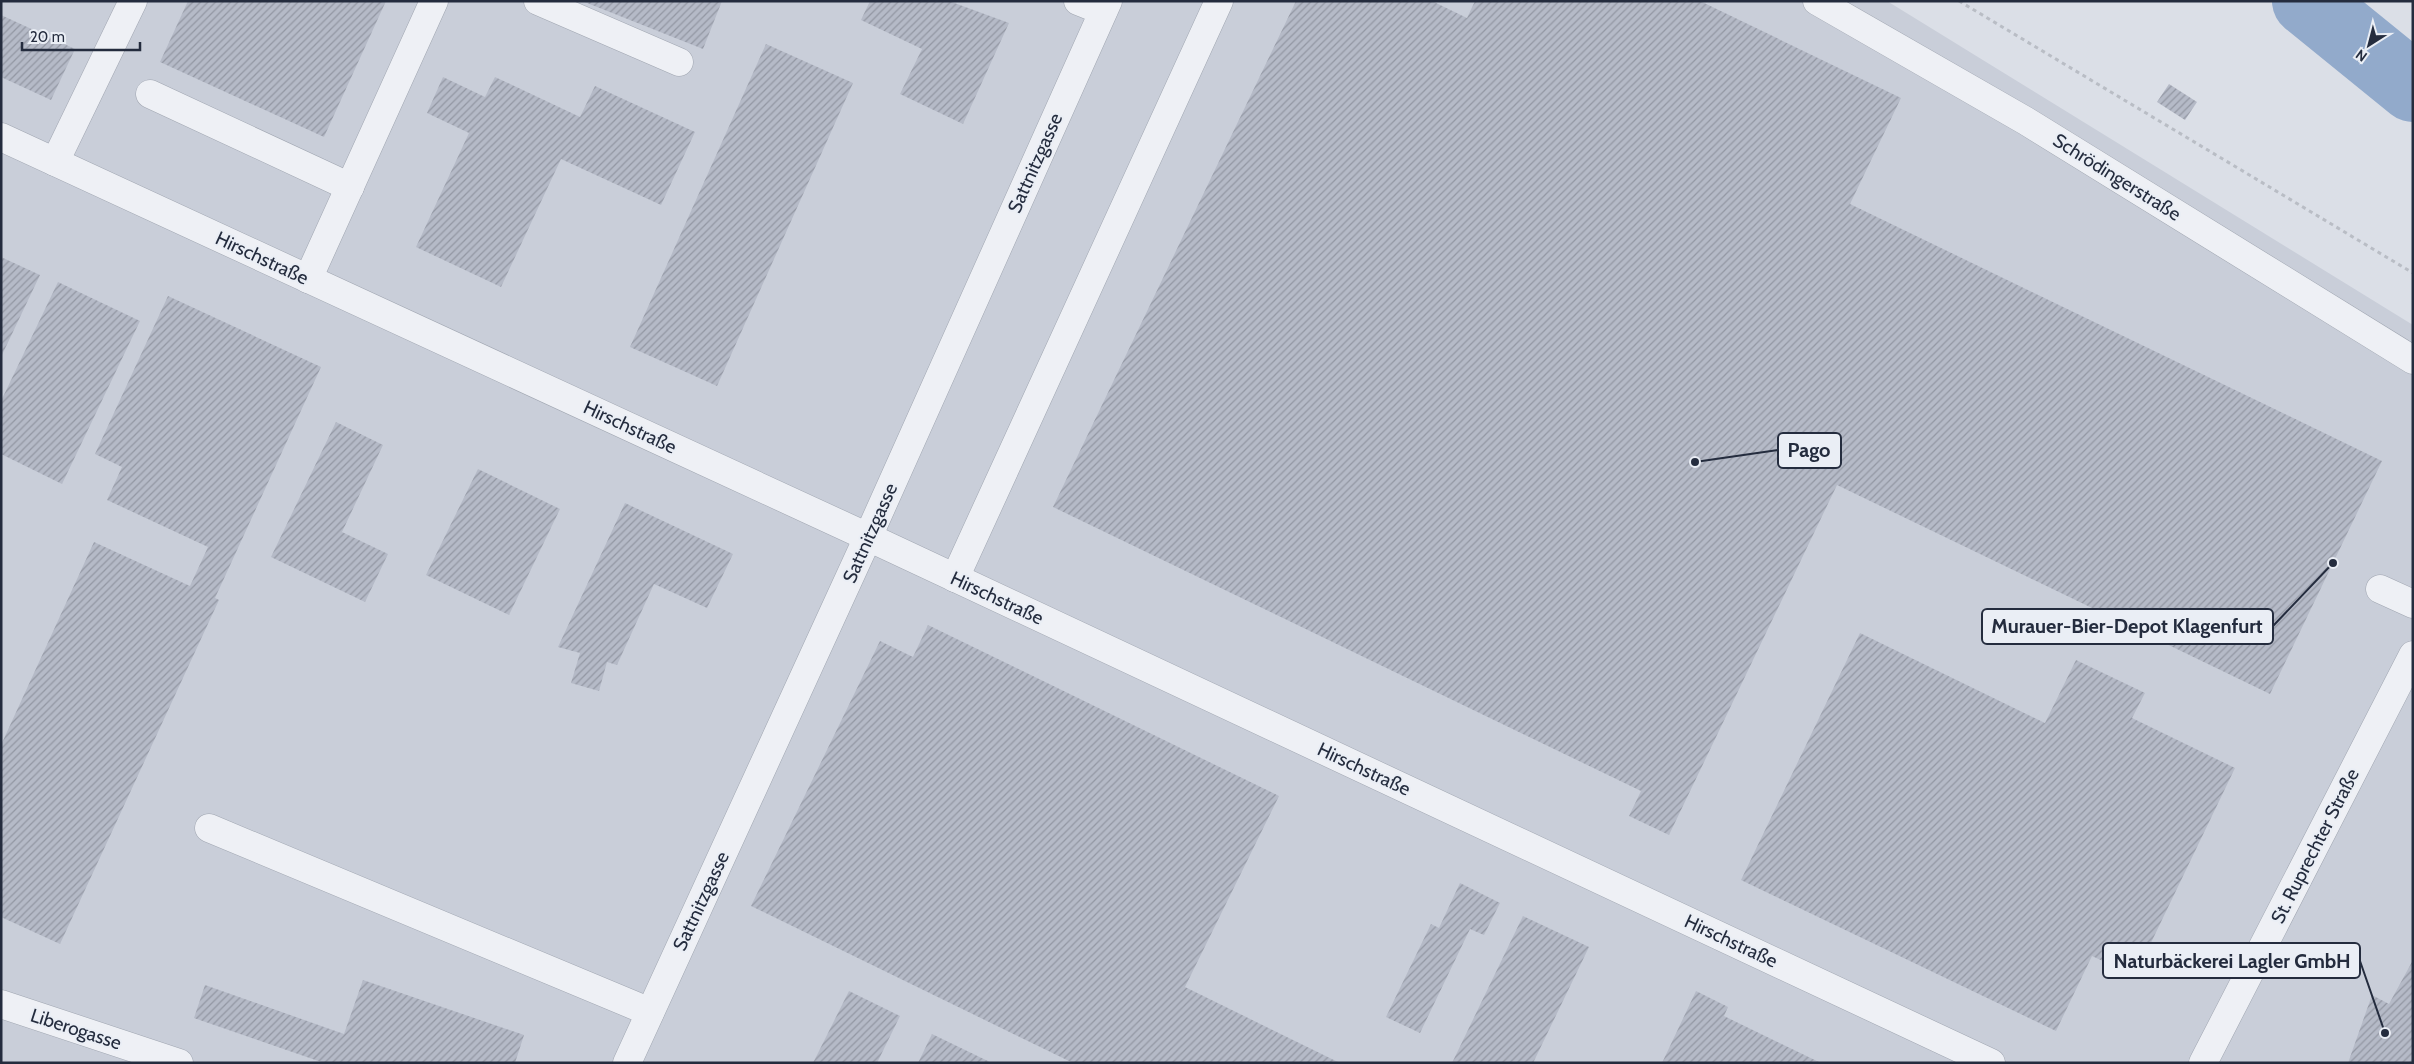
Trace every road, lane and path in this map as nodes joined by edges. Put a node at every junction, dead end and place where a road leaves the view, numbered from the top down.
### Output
1 (133, 1) edge
2 (434, 1) edge
3 (538, 1) edge
4 (1078, 1) edge
5 (1219, 1) edge
6 (1816, 1) edge
7 (1960, 1) edge
8 (1106, 6) edge
9 (678, 62) dead end
10 (150, 94) dead end
11 (1, 137) edge
12 (55, 162) junction
13 (350, 187) junction
14 (2413, 273) edge
15 (308, 279) junction
16 (2413, 360) edge
17 (868, 537) junction
18 (955, 578) junction
19 (2380, 589) dead end
20 (2413, 604) edge
21 (2413, 655) edge
22 (209, 828) dead end
23 (1, 1004) edge
24 (650, 1012) junction
25 (179, 1063) edge
26 (627, 1063) edge
27 (1991, 1063) edge
28 (2204, 1063) edge

1 - 12 street
2 - 13 street
3 - 9 street
4 - 8 street
5 - 18 street
6 - 16 street, Schrödingerstraße
7 - 14 path
8 - 17 street, Sattnitzgasse
10 - 13 street
11 - 12 street, Hirschstraße
12 - 15 street, Hirschstraße
13 - 15 street
15 - 17 street, Hirschstraße
17 - 18 street, Hirschstraße
17 - 24 street, Sattnitzgasse
18 - 27 street, Hirschstraße
19 - 20 street
21 - 28 street, St. Ruprechter Straße
22 - 24 street
23 - 25 street, Liberogasse
24 - 26 street, Sattnitzgasse

